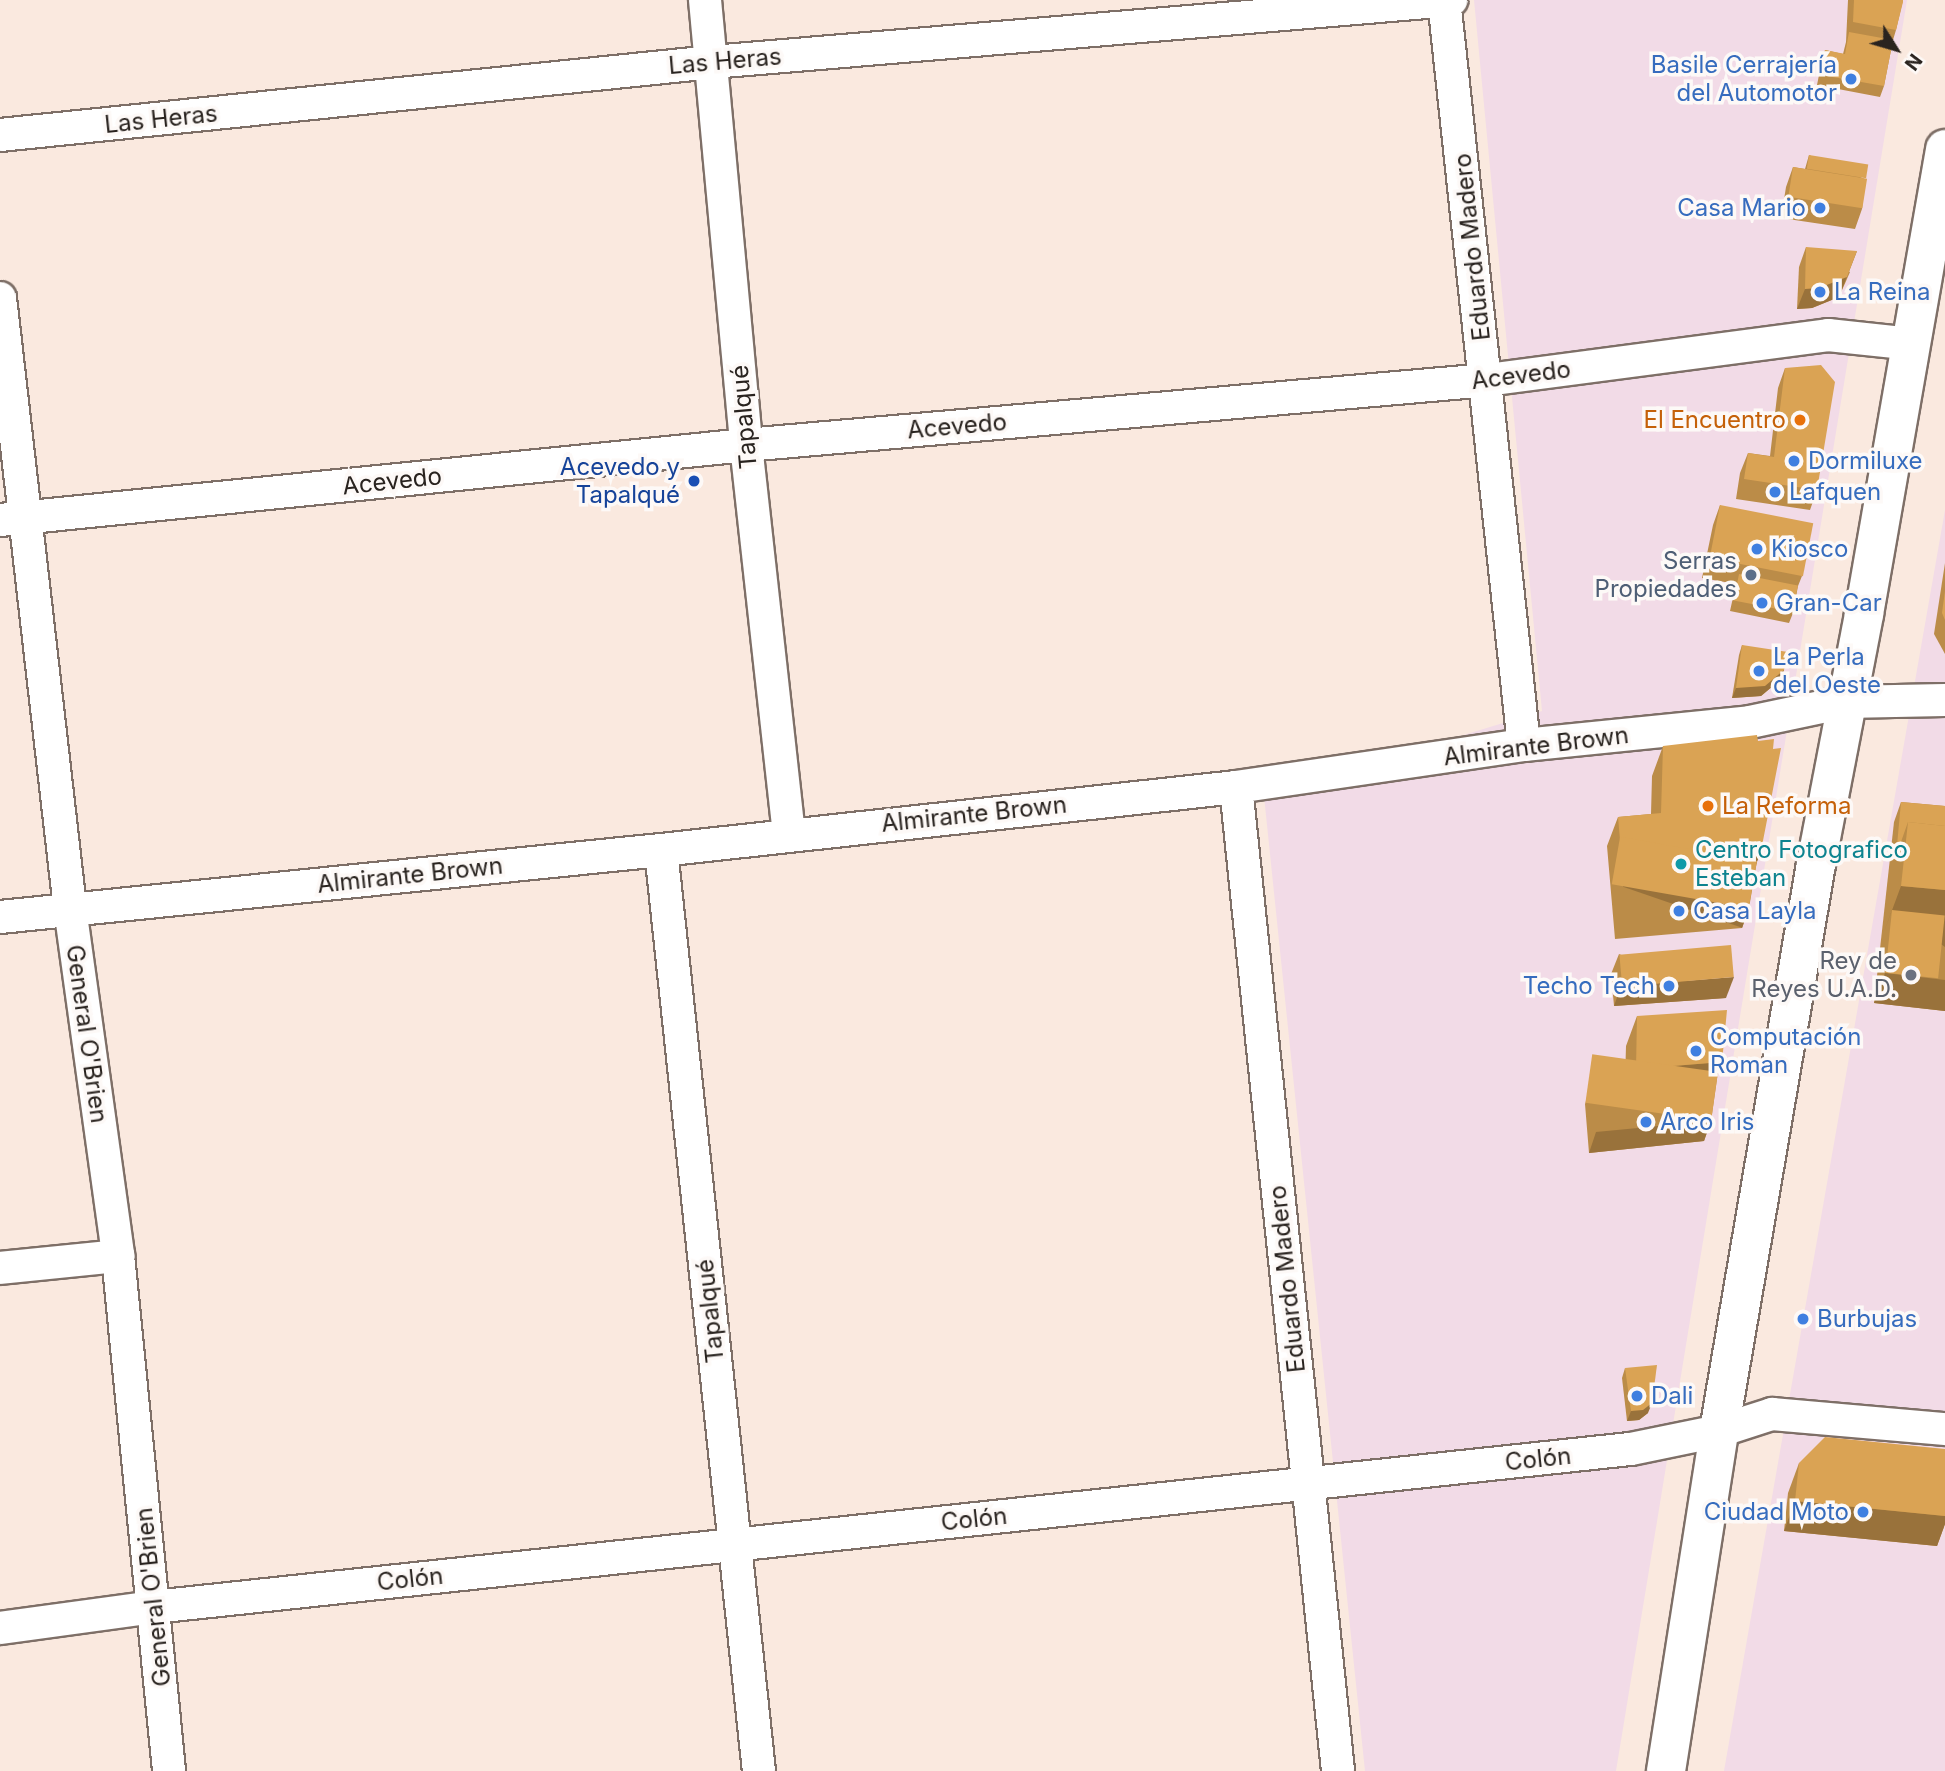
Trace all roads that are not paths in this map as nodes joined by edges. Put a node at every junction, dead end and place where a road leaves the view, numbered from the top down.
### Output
1 (705, 0) edge
2 (1445, 0) edge
3 (1451, 0) edge
4 (712, 62) junction
5 (0, 135) edge
6 (1945, 149) edge
7 (0, 298) edge
8 (1912, 344) junction
9 (1486, 380) junction
10 (746, 445) junction
11 (13, 519) edge
12 (1945, 700) edge
13 (1846, 702) junction
14 (1524, 745) junction
15 (1236, 787) junction
16 (789, 834) junction
17 (661, 850) junction
18 (69, 908) junction
19 (0, 917) edge
20 (118, 1256) junction
21 (0, 1268) edge
22 (1945, 1429) edge
23 (1719, 1431) junction
24 (1309, 1485) junction
25 (734, 1544) junction
26 (154, 1607) junction
27 (0, 1628) edge
28 (169, 1771) edge
29 (759, 1771) edge
30 (1338, 1771) edge
31 (1666, 1771) edge

1 - 4 street, Tapalqué
2 - 3 street, Las Heras
2 - 4 street, Las Heras
2 - 9 street, Eduardo Madero
4 - 5 street, Las Heras
4 - 10 street, Tapalqué
6 - 8 highway
7 - 11 street, General O'Brien
8 - 9 street, Acevedo
8 - 13 highway
9 - 10 street, Acevedo
9 - 14 street, Eduardo Madero
10 - 11 street, Acevedo
10 - 16 street, Tapalqué
11 - 18 street, General O'Brien
12 - 13 street, Almirante Brown
13 - 14 street, Almirante Brown
13 - 23 highway
14 - 15 street, Almirante Brown
15 - 16 street, Almirante Brown
15 - 24 street, Eduardo Madero
16 - 17 street, Almirante Brown
17 - 18 street, Almirante Brown
17 - 25 street, Tapalqué
18 - 19 street, Almirante Brown
18 - 20 street, General O'Brien
20 - 21 street
20 - 26 street, General O'Brien
22 - 23 street, Colón
23 - 24 street, Colón
23 - 31 highway
24 - 25 street, Colón
24 - 30 street, Eduardo Madero
25 - 26 street, Colón
25 - 29 street, Tapalqué
26 - 27 street, Colón
26 - 28 street, General O'Brien

